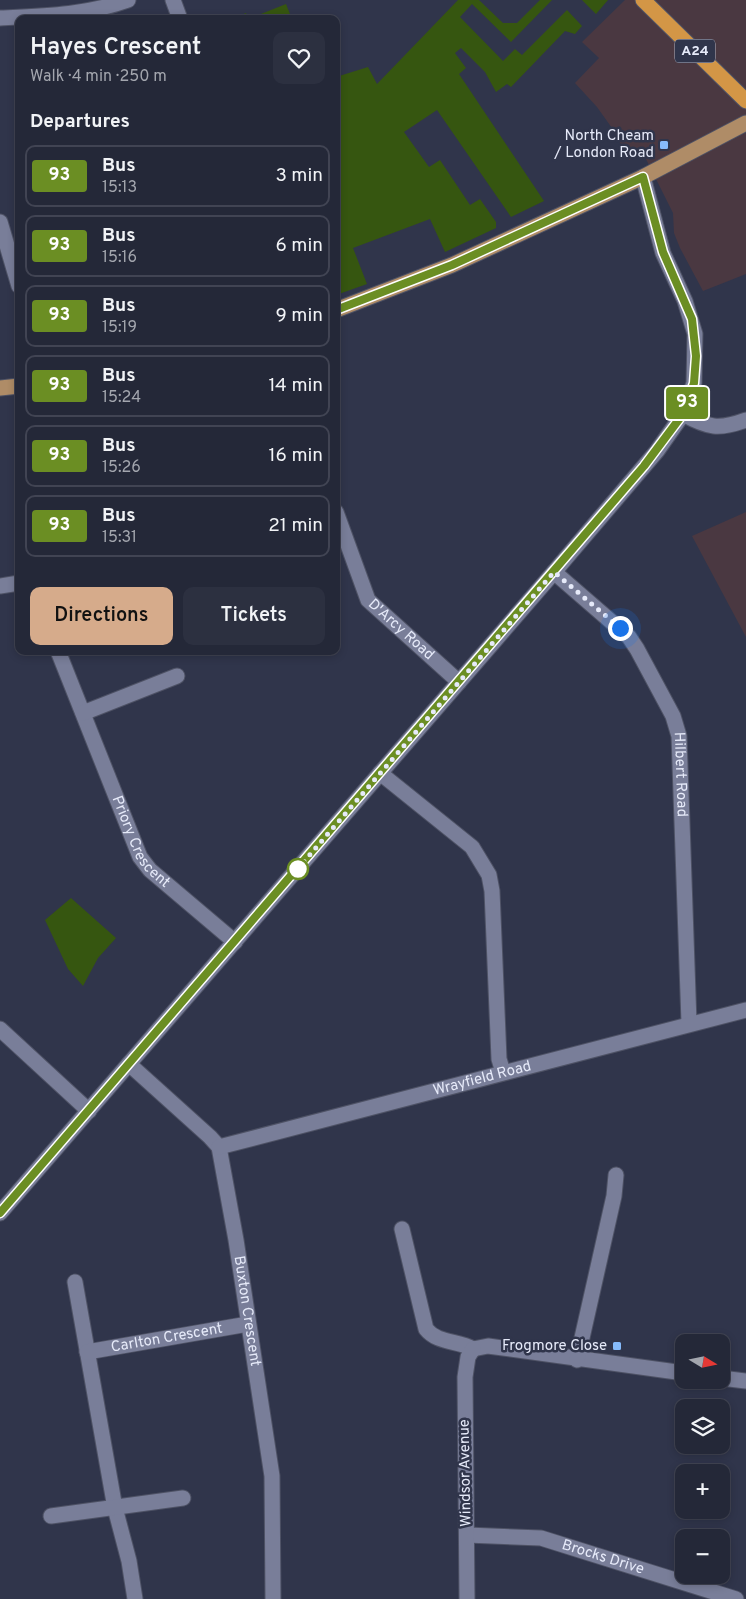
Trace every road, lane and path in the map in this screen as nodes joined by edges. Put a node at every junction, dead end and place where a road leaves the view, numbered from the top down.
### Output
1 (128, 0) edge
2 (173, 0) edge
3 (643, 0) edge
4 (56, 15) edge
5 (179, 15) edge
6 (15, 17) edge
7 (0, 18) edge
8 (746, 101) edge
9 (746, 123) edge
10 (643, 177) junction
11 (0, 222) edge
12 (15, 273) edge
13 (340, 308) edge
14 (15, 386) edge
15 (0, 388) edge
16 (683, 414) junction
17 (746, 420) edge
18 (340, 523) edge
19 (554, 572) junction
20 (15, 584) edge
21 (0, 586) edge
22 (60, 655) edge
23 (176, 676) dead end
24 (459, 682) junction
25 (83, 713) junction
26 (380, 773) junction
27 (235, 942) junction
28 (746, 1010) edge
29 (689, 1023) junction
30 (0, 1029) edge
31 (129, 1064) junction
32 (502, 1072) junction
33 (89, 1111) junction
34 (219, 1147) junction
35 (616, 1175) dead end
36 (0, 1212) edge
37 (402, 1229) dead end
38 (75, 1282) dead end
39 (248, 1324) junction
40 (473, 1349) junction
41 (87, 1352) junction
42 (577, 1360) junction
43 (675, 1372) edge
44 (730, 1379) edge
45 (746, 1381) edge
46 (183, 1498) dead end
47 (115, 1508) junction
48 (51, 1516) dead end
49 (467, 1535) junction
50 (135, 1599) edge
51 (273, 1599) edge
52 (467, 1599) edge
53 (736, 1599) edge

1 - 4 street
2 - 5 street
3 - 8 highway, A24
6 - 7 street
9 - 10 main road
10 - 13 main road
10 - 16 street
11 - 12 street
14 - 15 main road
16 - 17 street
16 - 19 street
18 - 24 street, D'Arcy Road
19 - 24 street
19 - 29 street, Hilbert Road
20 - 21 street
22 - 25 street, Priory Crescent
23 - 25 street
24 - 26 street
25 - 27 street, Priory Crescent
26 - 27 street
26 - 32 street
27 - 31 street
28 - 29 street, Wrayfield Road
29 - 32 street, Wrayfield Road
30 - 33 street
31 - 33 street
31 - 34 street
32 - 34 street, Wrayfield Road
33 - 36 street
34 - 39 street, Buxton Crescent
35 - 42 street
37 - 40 street
38 - 41 street
39 - 41 street, Carlton Crescent
39 - 51 street, Buxton Crescent
40 - 42 street
40 - 49 street, Windsor Avenue
41 - 47 street
42 - 43 street
44 - 45 street
46 - 47 street
47 - 48 street
47 - 50 street
49 - 52 street, Windsor Avenue
49 - 53 street, Brocks Drive

